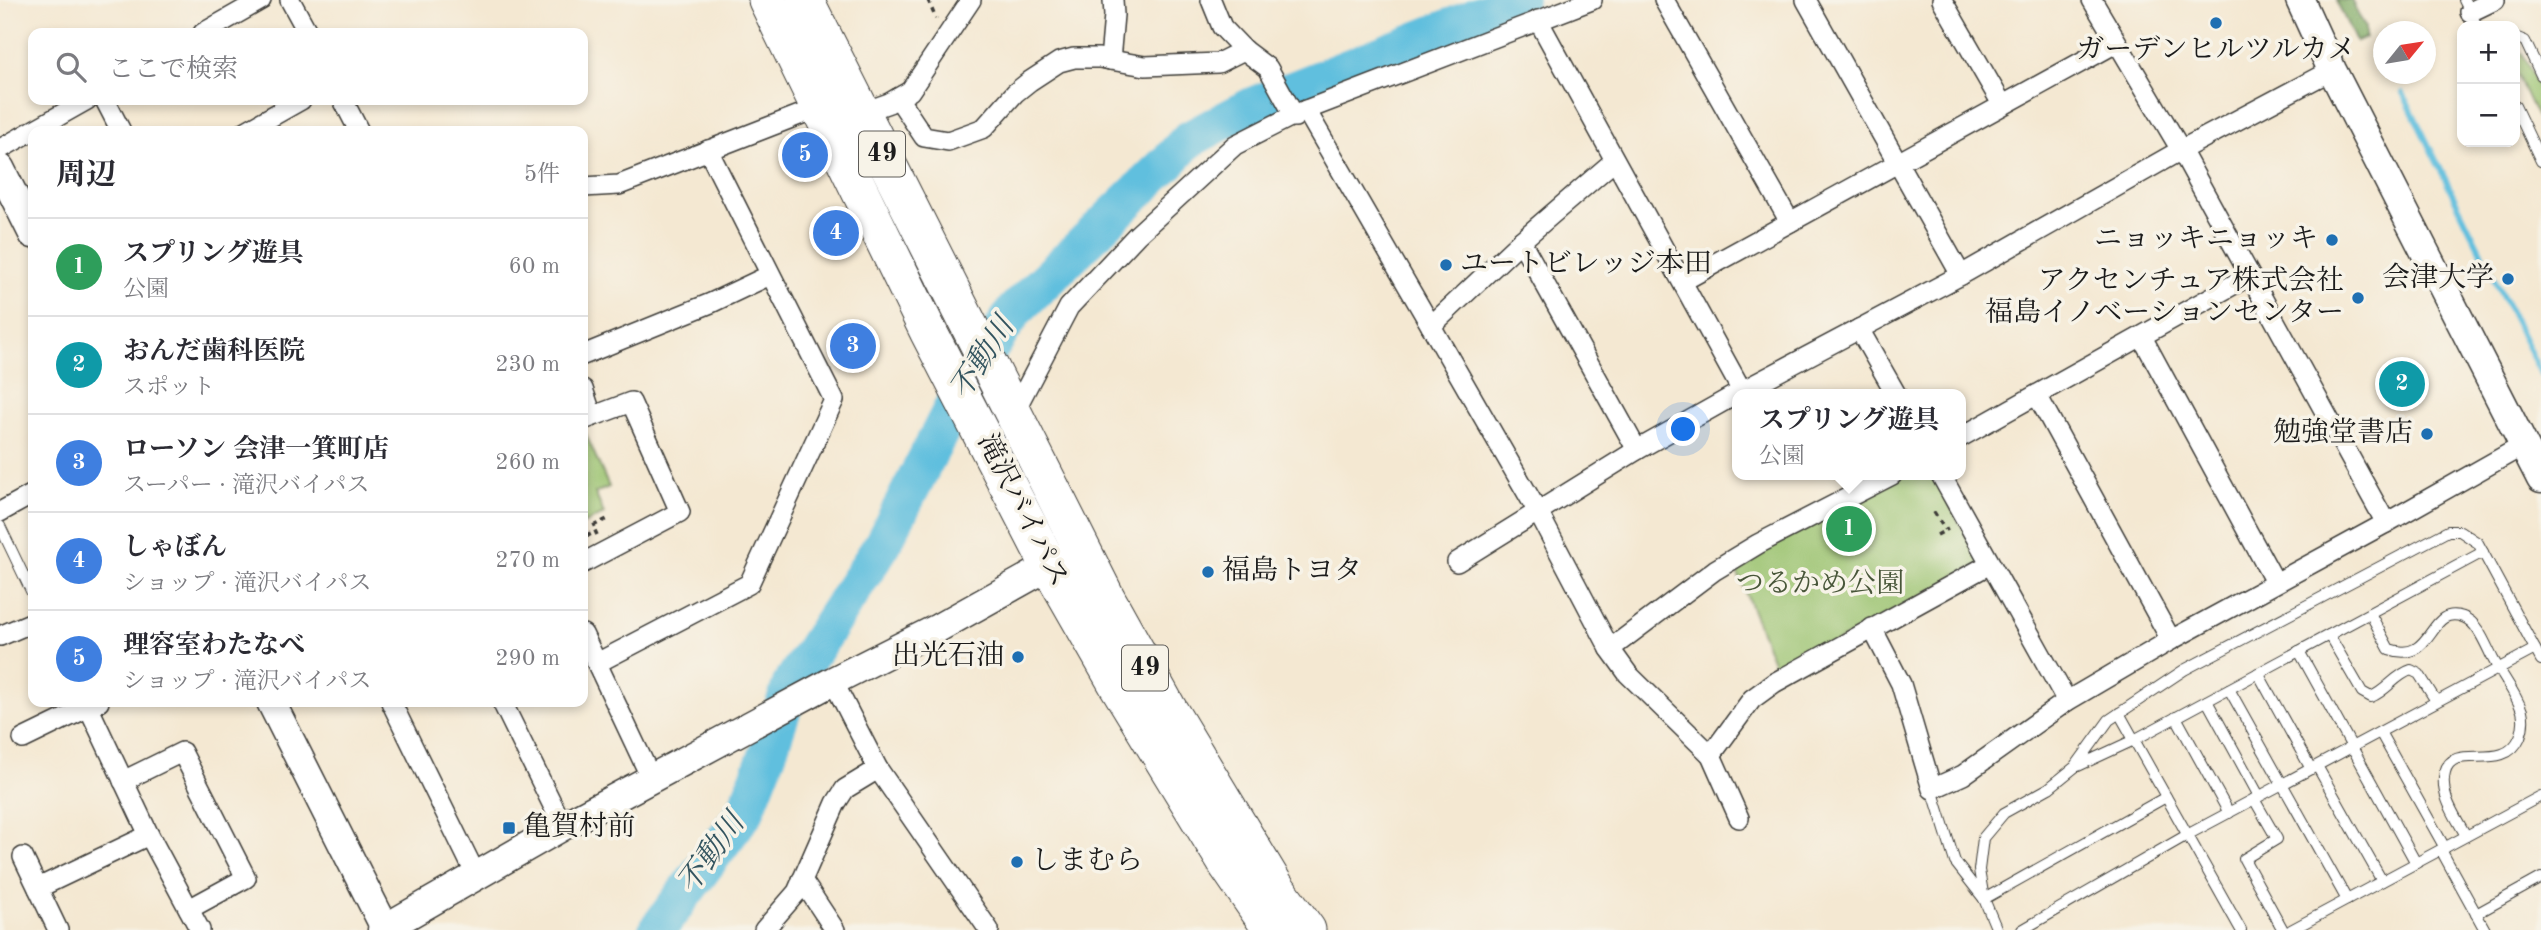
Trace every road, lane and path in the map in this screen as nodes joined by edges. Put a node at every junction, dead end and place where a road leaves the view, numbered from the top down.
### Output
1 (261, 0) edge
2 (290, 0) edge
3 (767, 0) edge
4 (805, 0) edge
5 (971, 0) edge
6 (1113, 0) edge
7 (1211, 0) edge
8 (1592, 0) edge
9 (1664, 0) edge
10 (1806, 0) edge
11 (1942, 0) edge
12 (2092, 0) edge
13 (2300, 0) edge
14 (2495, 0) edge
15 (2470, 13) edge
16 (1538, 20) junction
17 (212, 28) edge
18 (305, 28) edge
19 (2520, 39) edge
20 (2116, 43) junction
21 (1244, 50) junction
22 (1110, 60) junction
23 (2332, 70) junction
24 (2541, 75) edge
25 (898, 98) junction
26 (2002, 104) junction
27 (78, 105) edge
28 (108, 105) edge
29 (292, 105) edge
30 (346, 105) edge
31 (820, 107) junction
32 (1296, 110) junction
33 (862, 113) junction
34 (2520, 116) edge
35 (41, 126) edge
36 (118, 126) edge
37 (255, 126) edge
38 (356, 126) edge
39 (28, 133) edge
40 (0, 149) edge
41 (708, 150) junction
42 (2181, 150) junction
43 (2540, 155) edge
44 (1614, 161) junction
45 (1898, 163) junction
46 (0, 168) edge
47 (588, 187) edge
48 (1790, 222) junction
49 (28, 224) edge
50 (1521, 241) junction
51 (770, 275) junction
52 (1961, 275) junction
53 (2249, 276) junction
54 (1683, 281) junction
55 (1431, 326) junction
56 (1859, 329) junction
57 (2142, 337) junction
58 (588, 353) edge
59 (1741, 389) edge
60 (1746, 389) edge
61 (1893, 389) edge
62 (2037, 395) junction
63 (1732, 397) edge
64 (1008, 405) junction
65 (588, 418) edge
66 (1966, 434) edge
67 (2524, 445) junction
68 (1637, 450) junction
69 (2541, 479) edge
70 (1882, 480) edge
71 (1944, 480) edge
72 (28, 497) edge
73 (0, 512) edge
74 (1538, 512) junction
75 (1934, 512) dead end
76 (2386, 523) junction
77 (0, 526) edge
78 (1945, 530) dead end
79 (2483, 552) junction
80 (1064, 557) junction
81 (588, 560) edge
82 (1457, 562) dead end
83 (1990, 564) junction
84 (2275, 582) junction
85 (28, 585) edge
86 (2370, 613) junction
87 (28, 624) edge
88 (1872, 628) junction
89 (2329, 635) junction
90 (0, 636) edge
91 (2171, 640) junction
92 (588, 644) edge
93 (1610, 649) junction
94 (2535, 649) junction
95 (2300, 651) junction
96 (2541, 660) edge
97 (597, 663) junction
98 (2498, 668) junction
99 (2258, 673) junction
100 (826, 684) junction
101 (2229, 689) junction
102 (2067, 701) junction
103 (2207, 701) junction
104 (2436, 701) junction
105 (86, 707) edge
106 (93, 707) edge
107 (273, 707) edge
108 (393, 707) edge
109 (504, 707) edge
110 (2119, 713) junction
111 (2176, 717) junction
112 (2380, 732) junction
113 (23, 739) dead end
114 (2134, 740) junction
115 (2353, 746) junction
116 (1711, 755) junction
117 (2075, 767) junction
118 (2314, 767) junction
119 (878, 769) junction
120 (651, 778) junction
121 (123, 781) junction
122 (2282, 784) junction
123 (1932, 789) junction
124 (2541, 796) edge
125 (2166, 797) junction
126 (2257, 798) junction
127 (2228, 813) junction
128 (1739, 818) dead end
129 (563, 826) junction
130 (149, 835) junction
131 (2188, 835) junction
132 (2466, 836) junction
133 (2443, 849) junction
134 (23, 857) dead end
135 (2416, 863) junction
136 (476, 874) junction
137 (2541, 878) edge
138 (802, 880) junction
139 (2382, 881) junction
140 (38, 888) junction
141 (1984, 899) junction
142 (2347, 900) junction
143 (189, 909) junction
144 (2476, 914) junction
145 (384, 929) edge
146 (58, 930) edge
147 (200, 930) edge
148 (764, 930) edge
149 (835, 930) edge
150 (989, 930) edge
151 (1272, 930) edge
152 (1307, 930) edge
153 (1997, 930) edge
154 (2022, 930) edge
155 (2241, 930) edge
156 (2283, 930) edge
157 (2291, 930) edge
158 (2485, 930) edge

1 - 17 street
2 - 18 street
3 - 31 highway, 滝沢バイパス / 49
4 - 33 highway, 滝沢バイパス / 49
5 - 25 street
6 - 22 street
7 - 21 street
8 - 16 street
9 - 48 street
10 - 45 street
11 - 26 street
12 - 20 street
13 - 23 street
14 - 15 street
16 - 32 street
16 - 44 street
19 - 24 lane
20 - 26 street
20 - 42 street
21 - 22 street
21 - 32 street
22 - 25 street
23 - 42 street
23 - 67 street
25 - 33 street
26 - 45 street
27 - 35 street
28 - 36 street
29 - 37 street
30 - 38 street
31 - 33 street
31 - 41 street
31 - 80 highway, 滝沢バイパス / 49
32 - 55 street
32 - 64 street
33 - 64 highway, 滝沢バイパス / 49
34 - 43 lane
39 - 40 street
41 - 47 street
41 - 51 street
42 - 52 street
42 - 53 street
44 - 50 street
44 - 54 street
45 - 48 street
45 - 52 street
46 - 49 street
48 - 54 street
50 - 55 street
50 - 68 street
51 - 58 street
51 - 97 street
52 - 56 street
53 - 57 street
53 - 76 street
54 - 59 street
55 - 74 street
56 - 60 street
56 - 61 street
57 - 62 street
57 - 84 street
62 - 66 street
62 - 91 street
63 - 68 street
64 - 80 highway, 滝沢バイパス / 49
65 - 81 street
67 - 69 street
67 - 76 street
68 - 74 street
70 - 93 street
71 - 83 street
72 - 73 street
74 - 82 street
74 - 93 street
75 - 78 path
76 - 84 street
77 - 85 lane
79 - 86 lane
79 - 94 lane
79 - 110 lane
80 - 100 street
80 - 151 highway, 滝沢バイパス / 49
80 - 152 highway, 滝沢バイパス / 49
83 - 88 street
83 - 102 street
84 - 91 street
86 - 89 lane
86 - 98 lane
87 - 90 street
88 - 116 street
88 - 123 street
89 - 95 lane
89 - 104 lane
91 - 102 street
92 - 97 street
93 - 116 street
94 - 96 lane
94 - 98 lane
95 - 99 lane
95 - 115 lane
97 - 120 street
98 - 104 lane
98 - 132 lane
99 - 101 lane
99 - 118 lane
100 - 119 street
100 - 120 street
101 - 103 lane
101 - 122 lane
102 - 123 street
103 - 111 lane
103 - 126 lane
104 - 112 lane
105 - 113 street
106 - 121 street
107 - 145 street
108 - 136 street
109 - 129 street
110 - 114 lane
110 - 117 lane
111 - 114 lane
111 - 127 lane
112 - 115 lane
112 - 133 lane
114 - 117 lane
114 - 125 lane
115 - 118 lane
115 - 135 lane
116 - 128 street
117 - 141 lane
118 - 122 lane
118 - 139 lane
119 - 138 street
119 - 150 street
120 - 129 street
121 - 130 street
121 - 143 street
122 - 126 lane
122 - 142 lane
123 - 141 lane
124 - 132 lane
125 - 131 lane
125 - 141 lane
126 - 127 lane
126 - 156 lane
127 - 131 lane
129 - 136 street
130 - 140 street
130 - 143 street
131 - 154 lane
131 - 155 lane
132 - 133 lane
133 - 135 lane
133 - 144 lane
134 - 140 street
135 - 139 lane
136 - 145 street
137 - 144 lane
138 - 148 street
138 - 149 street
139 - 142 lane
140 - 146 street
141 - 153 lane
142 - 157 lane
143 - 147 street
144 - 158 lane

